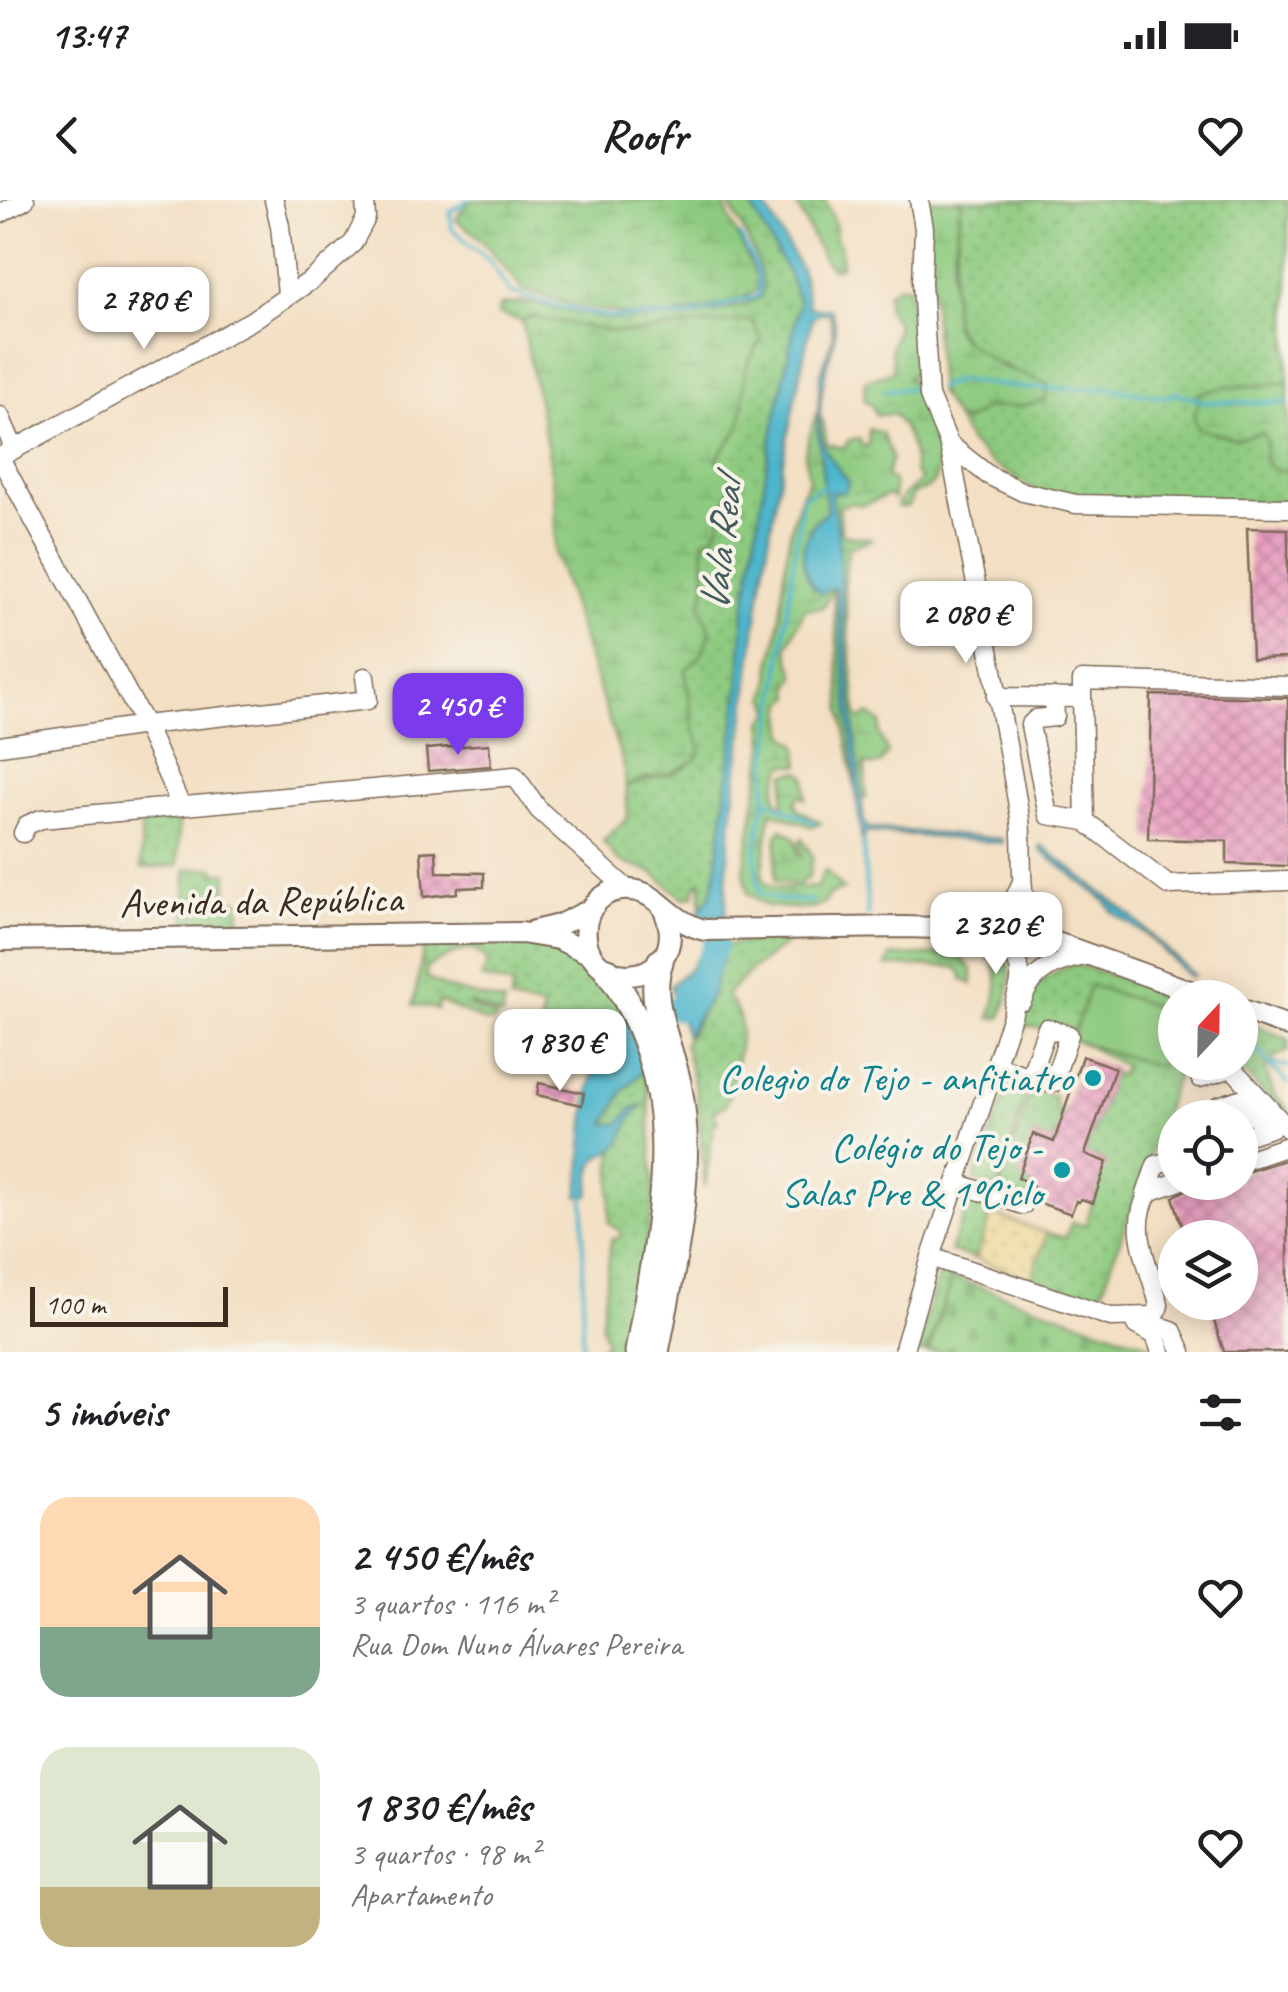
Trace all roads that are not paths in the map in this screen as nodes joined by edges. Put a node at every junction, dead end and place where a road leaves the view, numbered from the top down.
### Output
1 (24, 200) edge
2 (274, 200) edge
3 (365, 200) edge
4 (919, 200) edge
5 (0, 214) edge
6 (290, 292) junction
7 (0, 416) edge
8 (949, 444) junction
9 (5, 454) edge
10 (1288, 508) edge
11 (365, 677) dead end
12 (1288, 686) edge
13 (1054, 697) junction
14 (996, 698) junction
15 (1082, 698) junction
16 (145, 726) junction
17 (0, 746) edge
18 (182, 806) junction
19 (1085, 820) junction
20 (23, 833) dead end
21 (585, 849) junction
22 (1288, 882) edge
23 (1021, 884) junction
24 (627, 889) junction
25 (591, 907) junction
26 (663, 908) junction
27 (986, 929) junction
28 (705, 930) junction
29 (522, 933) junction
30 (1040, 937) junction
31 (0, 940) edge
32 (1090, 955) junction
33 (664, 956) junction
34 (599, 963) junction
35 (1159, 980) edge
36 (1013, 1013) junction
37 (1258, 1015) edge
38 (1288, 1026) edge
39 (997, 1066) junction
40 (1030, 1077) dead end
41 (1241, 1080) edge
42 (1258, 1112) edge
43 (1279, 1128) edge
44 (1288, 1146) edge
45 (1258, 1156) edge
46 (1158, 1164) edge
47 (956, 1183) junction
48 (1158, 1189) edge
49 (1146, 1194) junction
50 (1023, 1205) dead end
51 (931, 1258) junction
52 (1157, 1331) edge
53 (638, 1352) edge
54 (656, 1352) edge
55 (903, 1352) edge
56 (1182, 1352) edge

1 - 5 street
2 - 6 street
3 - 6 street
4 - 8 street
6 - 9 street
7 - 9 street
8 - 10 street
8 - 14 street
9 - 16 street
11 - 16 street
12 - 15 street
13 - 14 street
13 - 15 street
13 - 19 street
14 - 23 street
15 - 19 street
16 - 17 street
16 - 18 street
18 - 20 street
18 - 21 street
19 - 22 street
21 - 24 street
21 - 25 street
23 - 27 street
23 - 30 street
24 - 25 main road
24 - 26 main road
25 - 29 main road, Avenida da República
25 - 34 main road
26 - 28 main road
26 - 33 main road
27 - 28 main road
27 - 30 main road
27 - 36 street
28 - 33 main road
29 - 31 main road, Avenida da República
29 - 34 main road, Avenida da República
30 - 32 main road
32 - 35 main road
32 - 36 street
33 - 34 main road
33 - 54 highway
34 - 53 highway
36 - 39 street
37 - 38 main road
39 - 40 street
39 - 47 street
41 - 43 street
42 - 43 street
44 - 45 street
46 - 49 street
47 - 50 street
47 - 51 street
48 - 49 street
49 - 52 street
51 - 52 street
51 - 55 street
52 - 56 street

